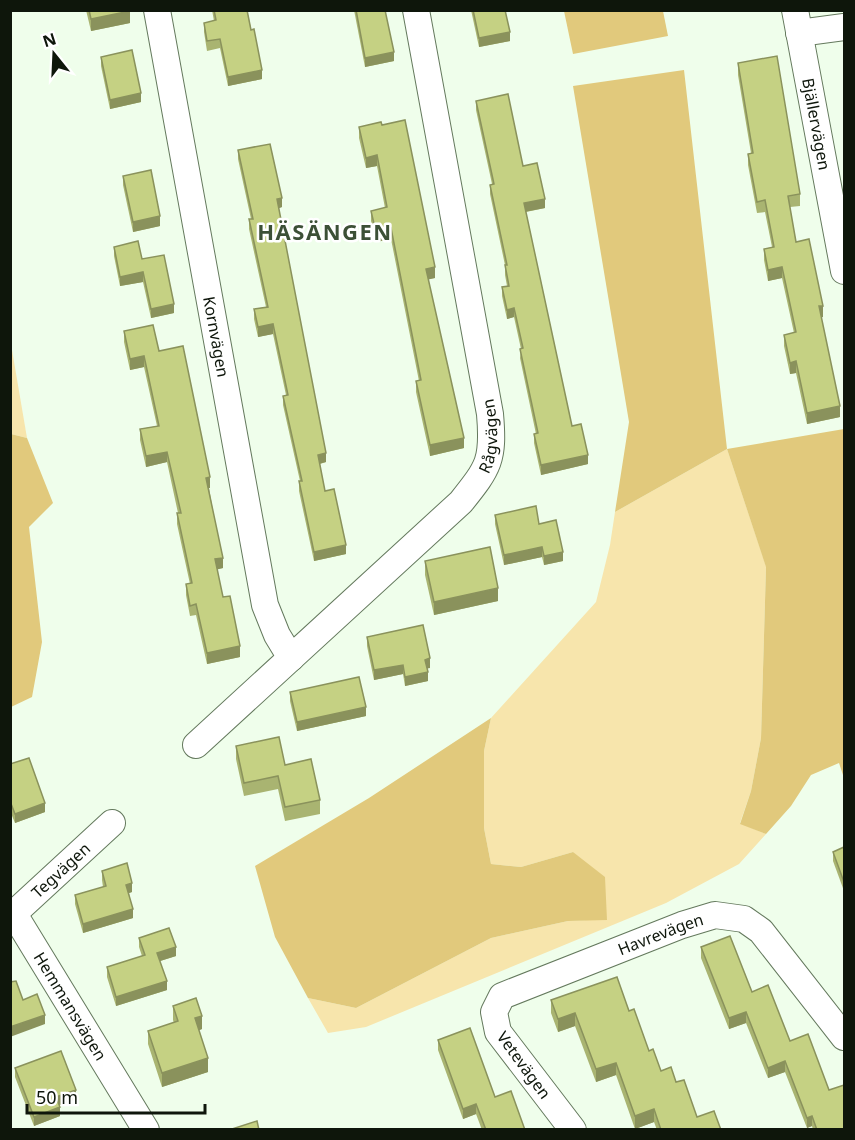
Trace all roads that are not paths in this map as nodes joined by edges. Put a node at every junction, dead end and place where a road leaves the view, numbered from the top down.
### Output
1 (157, 10) edge
2 (416, 10) edge
3 (797, 22) edge
4 (844, 27) edge
5 (844, 271) edge
6 (291, 658) junction
7 (196, 745) dead end
8 (112, 824) dead end
9 (12, 915) edge
10 (502, 996) joint
11 (844, 1037) edge
12 (146, 1130) edge
13 (573, 1130) edge

1 - 6 street, Kornvägen
2 - 6 street, Rågvägen
3 - 4 street
3 - 5 street, Bjällervägen
6 - 7 street, Rågvägen
8 - 9 street, Tegvägen
9 - 12 street, Hemmansvägen
10 - 11 street, Havrevägen
10 - 13 street, Vetevägen

